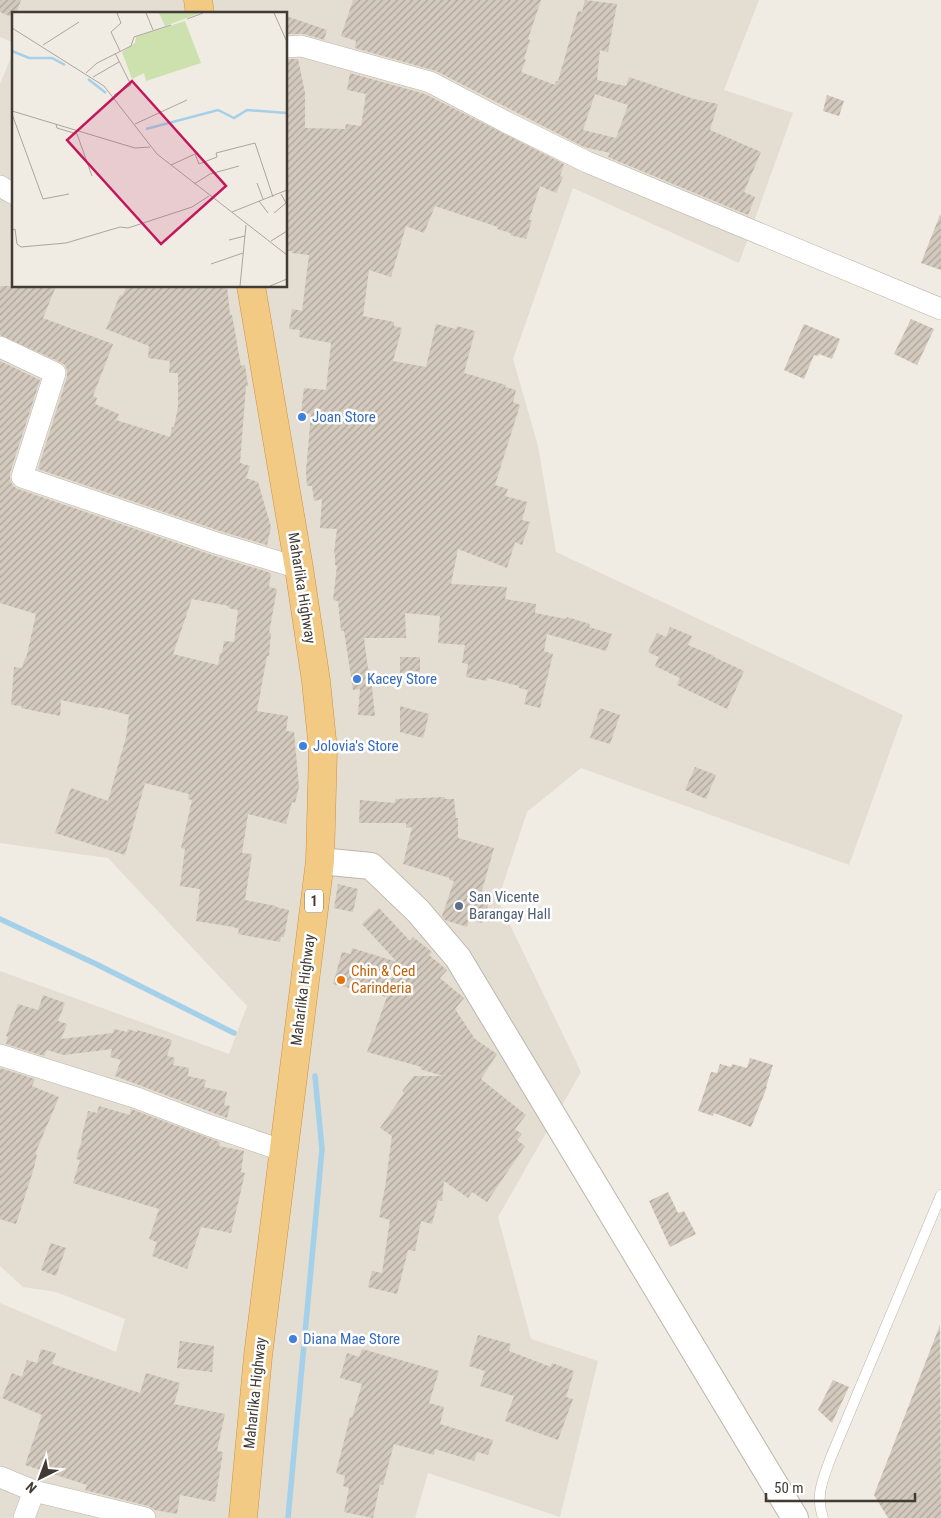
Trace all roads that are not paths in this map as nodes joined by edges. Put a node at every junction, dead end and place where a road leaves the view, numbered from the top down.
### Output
1 (288, 46) edge
2 (0, 186) edge
3 (12, 193) edge
4 (251, 288) edge
5 (941, 309) edge
6 (0, 347) edge
7 (299, 568) junction
8 (320, 861) junction
9 (0, 1055) edge
10 (284, 1150) junction
11 (941, 1194) edge
12 (0, 1477) edge
13 (34, 1491) junction
14 (24, 1518) edge
15 (145, 1518) edge
16 (243, 1518) edge
17 (795, 1518) edge
18 (823, 1518) edge

1 - 5 street
2 - 3 street
4 - 7 highway, Maharlika Highway / 1
6 - 7 street
7 - 8 highway, Maharlika Highway / 1
8 - 10 highway, Maharlika Highway / 1
8 - 17 street
9 - 10 street
10 - 16 highway, Maharlika Highway / 1
11 - 18 lane
12 - 13 street
13 - 14 street
13 - 15 street

